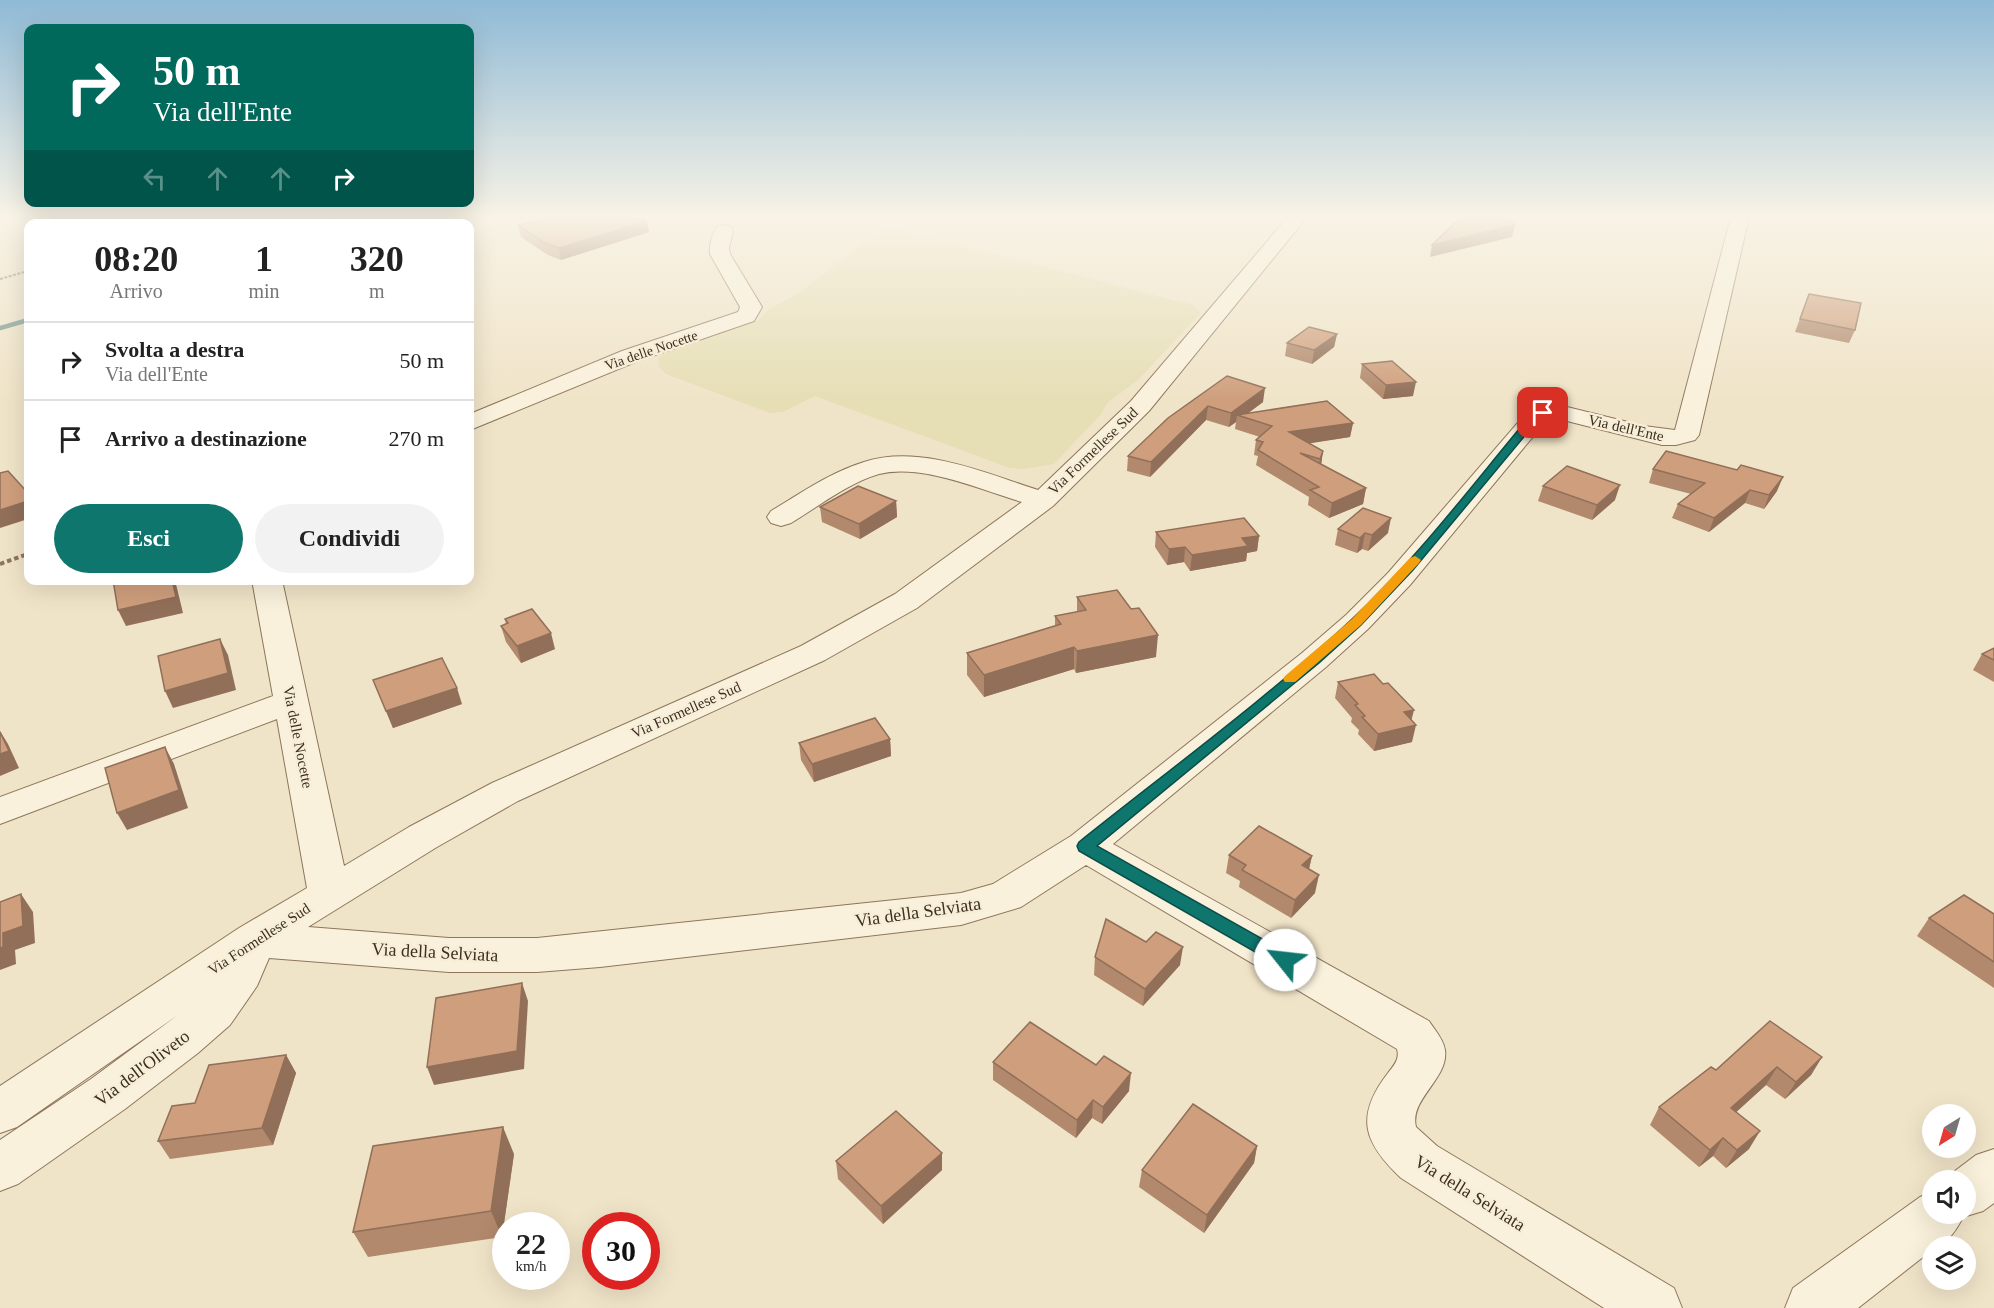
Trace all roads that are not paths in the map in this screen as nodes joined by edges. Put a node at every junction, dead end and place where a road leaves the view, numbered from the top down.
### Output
1 (734, 278) edge
2 (1247, 278) edge
3 (1725, 278) edge
4 (474, 421) edge
5 (1043, 500) junction
6 (781, 517) dead end
7 (268, 585) edge
8 (291, 701) junction
9 (0, 811) edge
10 (1085, 846) junction
11 (329, 894) junction
12 (254, 940) junction
13 (0, 1112) edge
14 (0, 1168) edge
15 (1994, 1172) edge
16 (1976, 1186) edge
17 (1925, 1224) edge
18 (1654, 1308) edge
19 (1813, 1308) edge

1 - 4 street, Via delle Nocette
2 - 5 street, Via Formellese Sud
3 - 10 street, Via dell'Ente
5 - 6 street
5 - 11 street, Via Formellese Sud
7 - 8 street, Via delle Nocette
8 - 9 street
8 - 11 street, Via delle Nocette
10 - 12 street, Via della Selviata
10 - 18 street, Via della Selviata
11 - 12 street, Via Formellese Sud
12 - 13 street, Via Formellese Sud
12 - 14 street, Via dell'Oliveto
15 - 16 street
17 - 19 street

